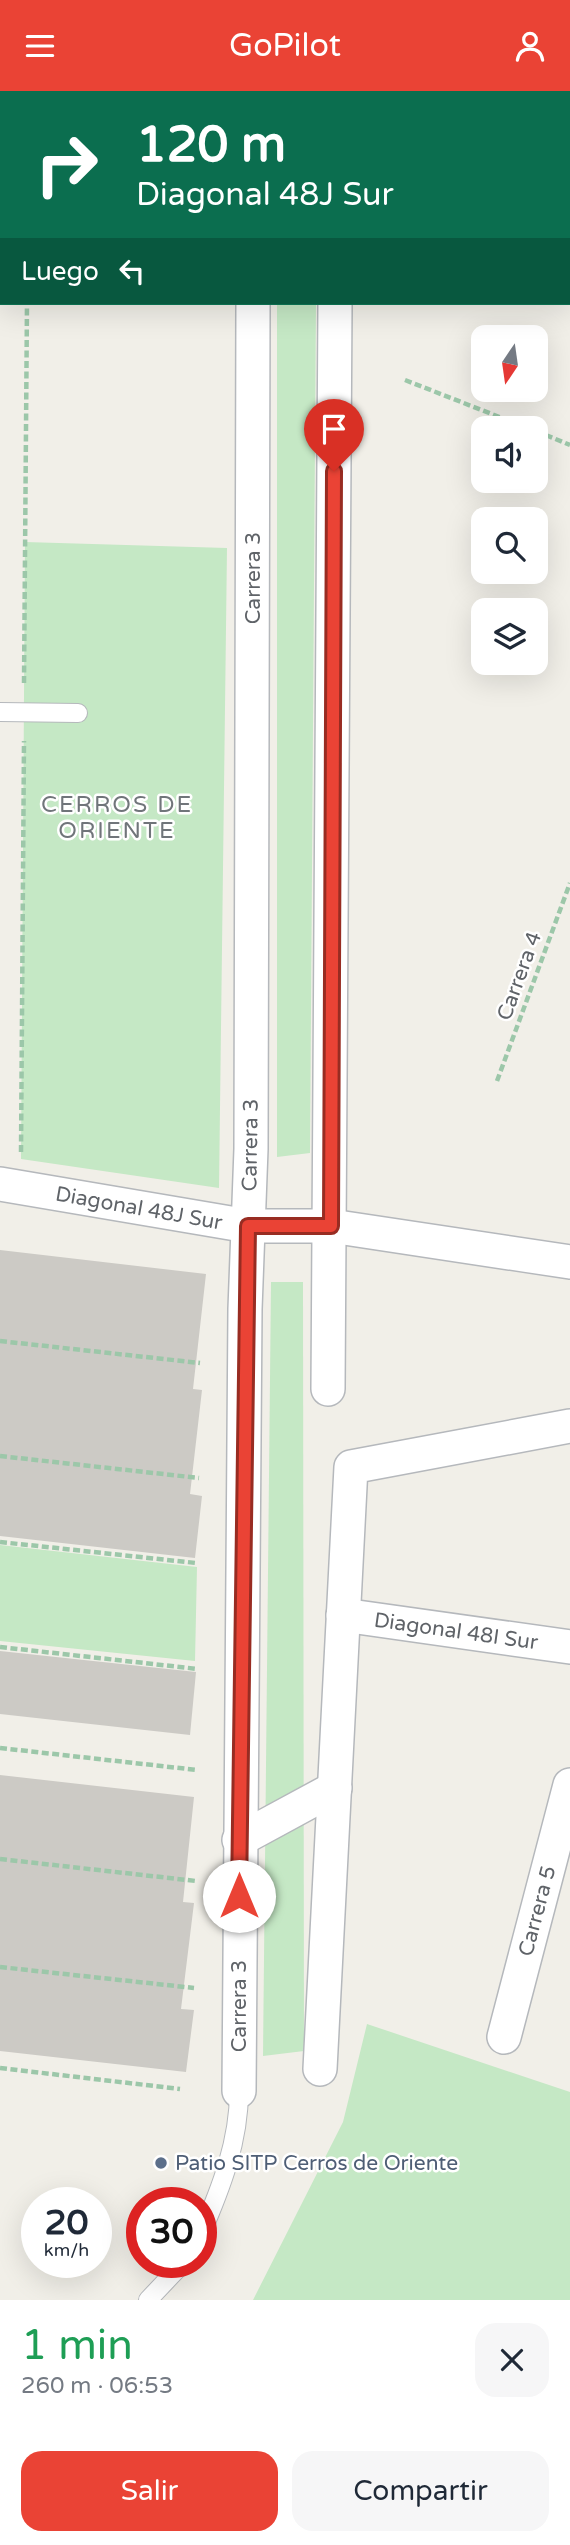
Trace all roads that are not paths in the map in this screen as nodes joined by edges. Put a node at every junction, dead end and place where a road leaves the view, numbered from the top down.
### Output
1 (254, 305) edge
2 (335, 305) edge
3 (0, 712) edge
4 (78, 713) dead end
5 (11, 1186) edge
6 (248, 1226) junction
7 (331, 1226) junction
8 (570, 1262) edge
9 (328, 1389) dead end
10 (570, 1426) edge
11 (343, 1615) junction
12 (570, 1647) edge
13 (570, 1785) edge
14 (335, 1788) junction
15 (239, 1840) junction
16 (504, 2038) dead end
17 (320, 2069) dead end
18 (239, 2102) joint
19 (217, 2197) edge
20 (169, 2278) edge
21 (148, 2300) edge

1 - 6 street, Carrera 3
2 - 7 street
3 - 4 lane
5 - 6 street, Diagonal 48J Sur
6 - 7 street, Diagonal 48J Sur
6 - 15 street, Carrera 3
7 - 8 street, Diagonal 48J Sur
7 - 9 street
10 - 11 street
11 - 12 street, Diagonal 48I Sur
11 - 14 street
13 - 16 street, Carrera 5
14 - 15 street
14 - 17 street
15 - 18 street, Carrera 3
18 - 19 lane
20 - 21 lane

